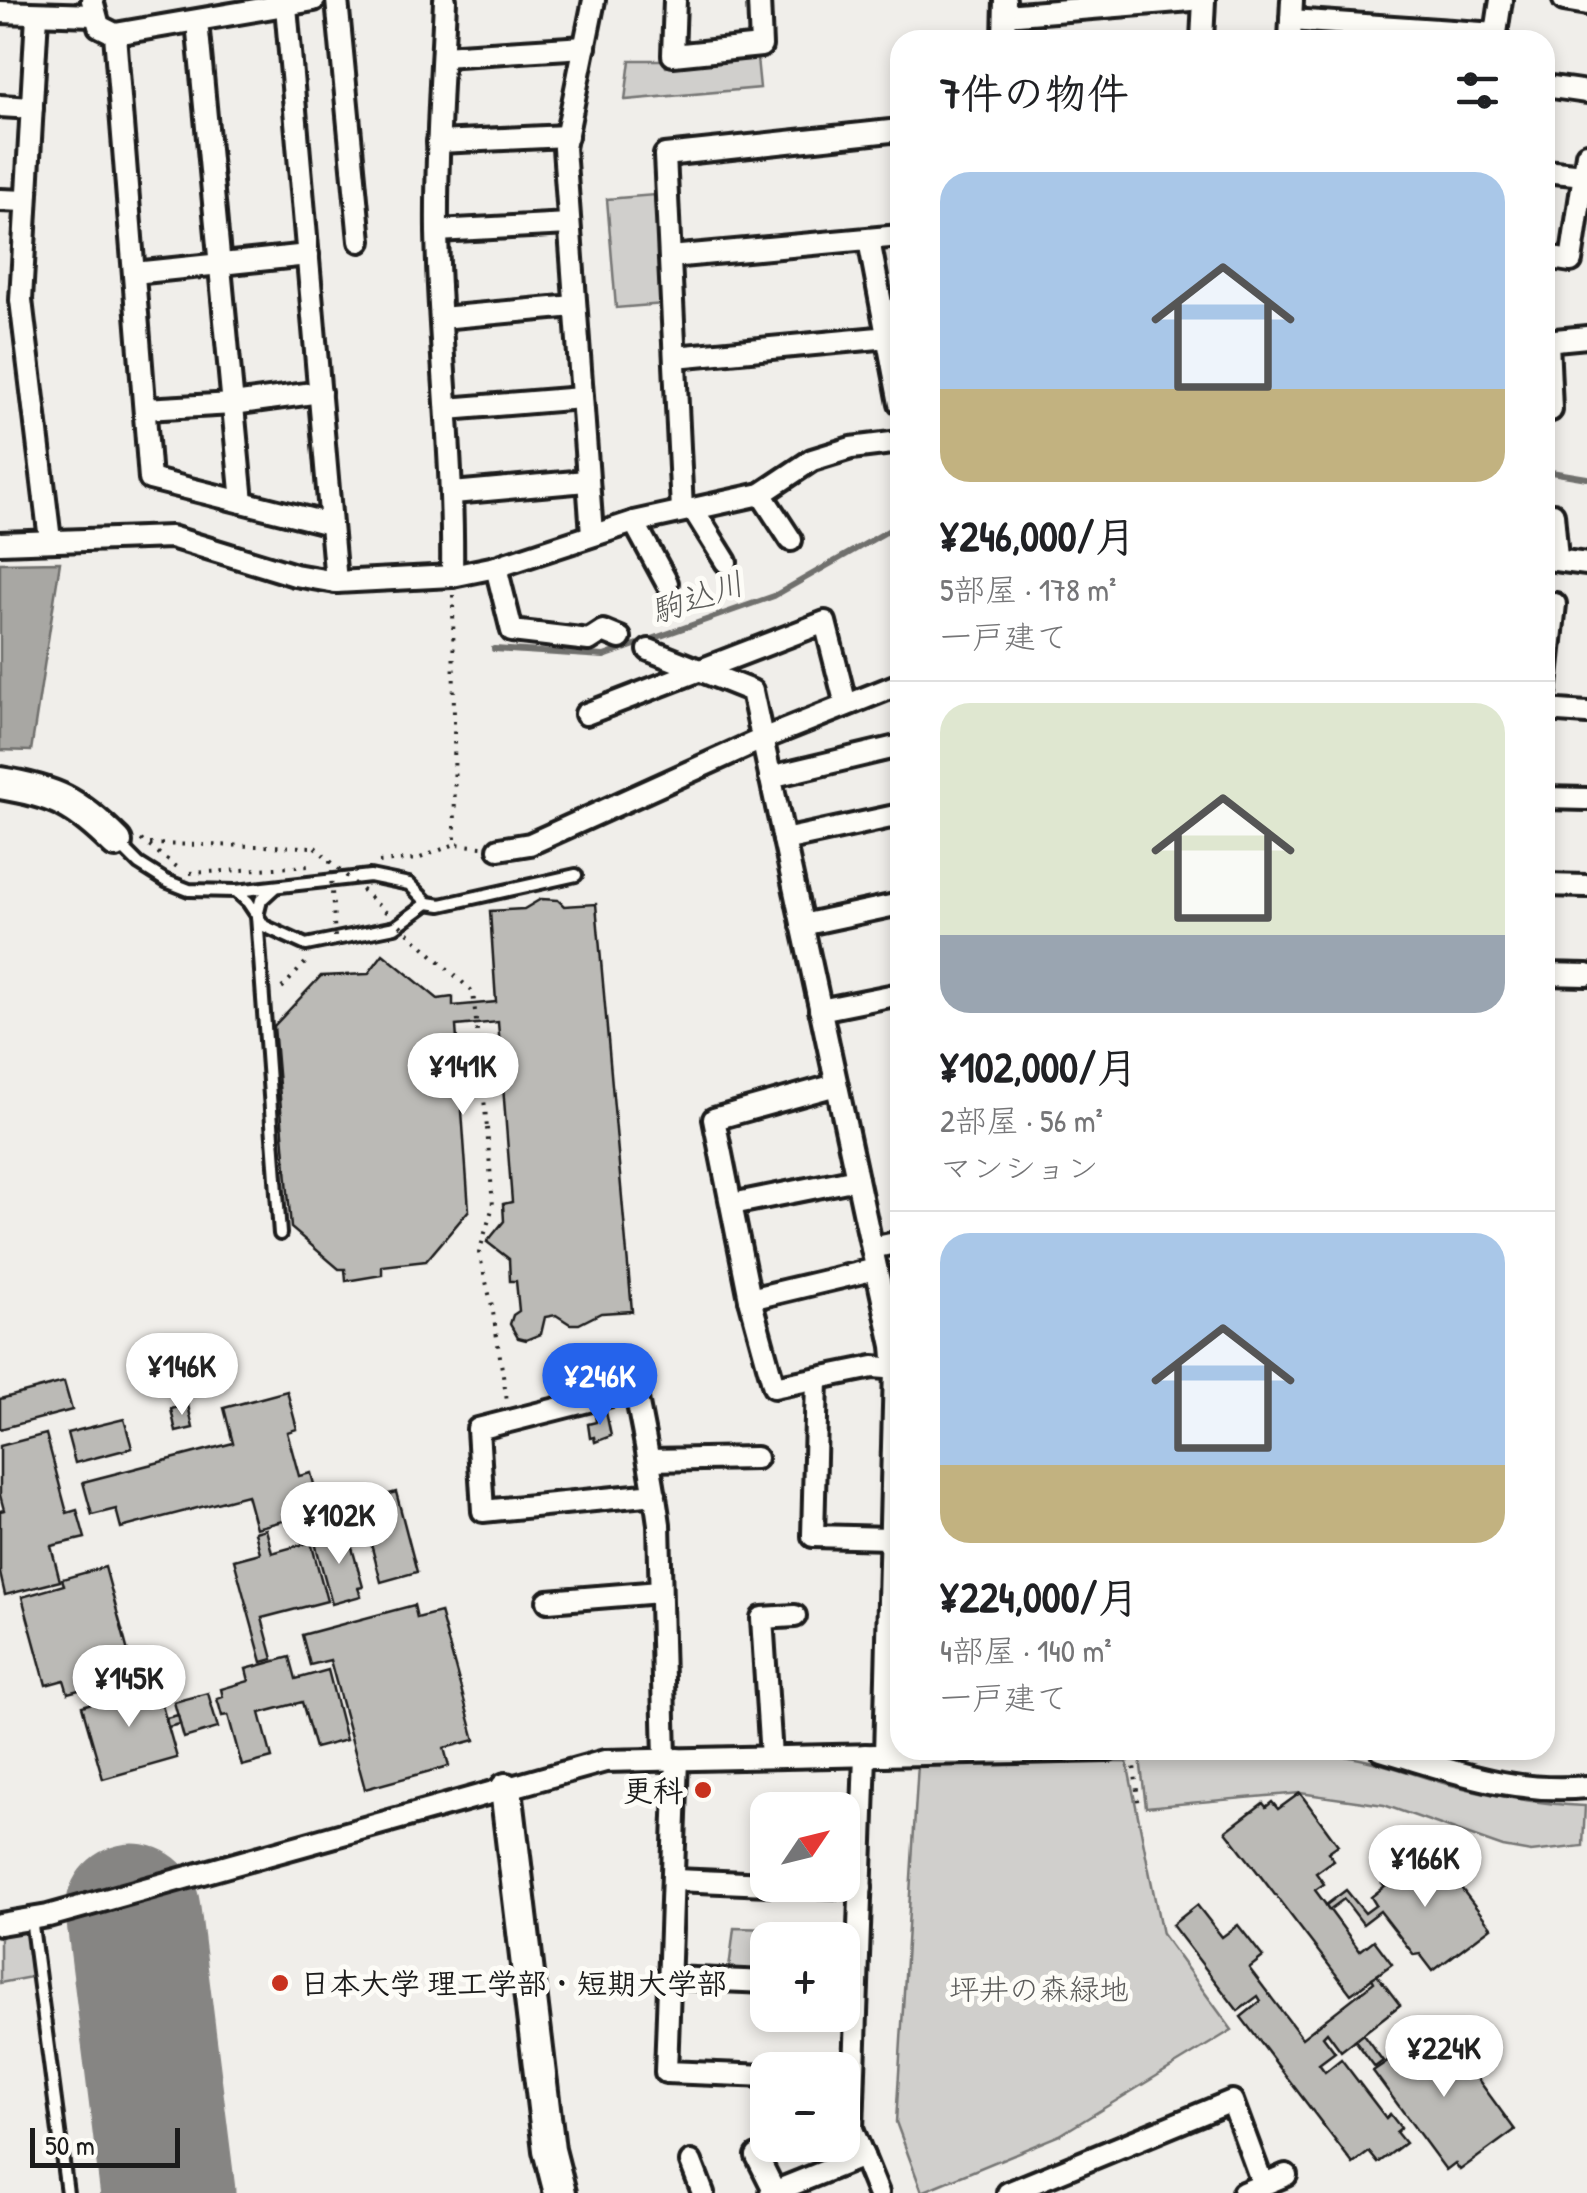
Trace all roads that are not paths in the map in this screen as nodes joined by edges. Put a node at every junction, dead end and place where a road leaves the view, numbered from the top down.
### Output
1 (314, 0) edge
2 (337, 0) edge
3 (446, 0) edge
4 (594, 0) edge
5 (675, 0) edge
6 (759, 0) edge
7 (1191, 0) edge
8 (1204, 0) edge
9 (1501, 0) edge
10 (1564, 0) edge
11 (1587, 4) edge
12 (286, 6) junction
13 (93, 8) edge
14 (1005, 8) edge
15 (0, 12) edge
16 (38, 14) junction
17 (1291, 20) edge
18 (198, 21) junction
19 (1202, 30) edge
20 (1380, 30) edge
21 (1496, 30) edge
22 (114, 34) junction
23 (584, 47) junction
24 (443, 56) junction
25 (1555, 87) edge
26 (1587, 92) edge
27 (0, 106) edge
28 (32, 108) junction
29 (890, 131) edge
30 (566, 136) junction
31 (438, 142) junction
32 (1585, 164) edge
33 (1555, 169) edge
34 (0, 200) edge
35 (26, 201) junction
36 (569, 224) junction
37 (437, 232) junction
38 (890, 237) edge
39 (869, 240) junction
40 (360, 241) dead end
41 (308, 255) junction
42 (670, 257) junction
43 (1555, 259) edge
44 (220, 264) junction
45 (134, 273) junction
46 (10, 299) edge
47 (574, 306) junction
48 (441, 318) junction
49 (890, 325) edge
50 (890, 337) edge
51 (1587, 337) edge
52 (1555, 340) edge
53 (674, 358) junction
54 (320, 392) junction
55 (580, 398) junction
56 (232, 404) junction
57 (448, 408) junction
58 (145, 409) junction
59 (890, 443) edge
60 (586, 481) junction
61 (453, 493) junction
62 (761, 494) junction
63 (242, 502) junction
64 (688, 510) junction
65 (634, 522) junction
66 (330, 524) junction
67 (592, 534) junction
68 (50, 540) junction
69 (791, 540) dead end
70 (0, 542) edge
71 (1555, 560) edge
72 (726, 562) dead end
73 (1587, 564) edge
74 (496, 567) junction
75 (452, 576) junction
76 (336, 582) junction
77 (666, 584) dead end
78 (620, 638) dead end
79 (649, 650) dead end
80 (698, 670) junction
81 (890, 688) edge
82 (846, 705) junction
83 (1555, 711) edge
84 (1587, 713) edge
85 (586, 714) dead end
86 (762, 738) junction
87 (890, 748) edge
88 (770, 777) junction
89 (0, 783) edge
90 (1555, 798) edge
91 (1587, 800) edge
92 (890, 817) edge
93 (784, 840) junction
94 (133, 841) joint
95 (499, 849) road end
96 (576, 876) dead end
97 (1555, 885) edge
98 (278, 886) junction
99 (1587, 886) edge
100 (236, 891) junction
101 (428, 902) junction
102 (890, 906) edge
103 (257, 916) junction
104 (802, 925) junction
105 (1555, 974) edge
106 (1587, 975) edge
107 (890, 996) edge
108 (820, 1010) junction
109 (836, 1085) junction
110 (856, 1179) junction
111 (732, 1204) junction
112 (280, 1234) dead end
113 (890, 1248) edge
114 (874, 1258) junction
115 (750, 1299) junction
116 (890, 1332) edge
117 (890, 1368) edge
118 (817, 1379) junction
119 (756, 1458) dead end
120 (649, 1460) junction
121 (655, 1494) junction
122 (890, 1538) edge
123 (660, 1592) junction
124 (548, 1602) dead end
125 (890, 1611) edge
126 (795, 1616) dead end
127 (875, 1755) junction
128 (890, 1755) edge
129 (771, 1757) junction
130 (671, 1758) junction
131 (1414, 1760) edge
132 (1456, 1760) edge
133 (1454, 1772) junction
134 (1587, 1787) edge
135 (506, 1788) junction
136 (675, 1880) junction
137 (750, 1883) edge
138 (860, 1888) edge
139 (31, 1918) junction
140 (0, 1924) edge
141 (670, 1978) junction
142 (750, 1981) edge
143 (750, 2075) edge
144 (860, 2149) edge
145 (863, 2156) junction
146 (690, 2162) dead end
147 (760, 2162) edge
148 (1286, 2175) dead end
149 (1054, 2185) edge
150 (1263, 2185) junction
151 (773, 2192) edge
152 (67, 2193) edge
153 (560, 2193) edge
154 (703, 2193) edge
155 (878, 2193) edge
156 (1008, 2193) edge
157 (1243, 2193) edge

1 - 12 street
2 - 40 street
3 - 24 street
4 - 23 street
5 - 6 street
7 - 14 street
8 - 19 street
9 - 21 street
10 - 11 street
12 - 18 street
12 - 41 street
13 - 16 street
13 - 22 street
15 - 16 street
16 - 28 street
17 - 20 street
18 - 22 street
18 - 44 street
22 - 45 street
23 - 24 street
23 - 30 street
24 - 31 street
25 - 26 street
27 - 28 street
28 - 35 street
29 - 42 street
30 - 31 street
30 - 36 street
31 - 37 street
32 - 33 street
32 - 43 street
34 - 35 street
35 - 46 street
36 - 37 street
36 - 47 street
37 - 48 street
38 - 39 street
39 - 42 street
39 - 49 street
41 - 44 street
41 - 54 street
42 - 53 street
44 - 45 street
44 - 56 street
45 - 58 street
46 - 68 street
47 - 48 street
47 - 55 street
48 - 57 street
50 - 53 street
51 - 52 street
53 - 64 street
54 - 56 street
54 - 66 street
55 - 57 street
55 - 60 street
56 - 58 street
56 - 63 street
57 - 61 street
58 - 63 street
59 - 62 street
60 - 61 street
60 - 67 street
61 - 75 street
62 - 64 street
62 - 69 street
63 - 66 street
64 - 65 street
64 - 72 street
65 - 67 street
65 - 77 street
66 - 76 street
67 - 74 street
68 - 70 street
68 - 76 street
71 - 73 street
74 - 75 street
74 - 78 street
75 - 76 street
79 - 80 street
80 - 82 street
80 - 85 street
80 - 86 street
81 - 82 street
82 - 86 street
83 - 84 street
86 - 88 street
86 - 95 street
87 - 88 street
88 - 93 street
89 - 94 street
90 - 91 street
92 - 93 street
93 - 104 street
94 - 100 lane
96 - 101 lane
97 - 99 street
98 - 100 lane
98 - 101 lane
98 - 103 lane
100 - 103 lane
101 - 103 lane
102 - 104 street
103 - 112 lane
104 - 108 street
105 - 106 street
107 - 108 street
108 - 109 street
109 - 110 street
109 - 111 street
110 - 111 street
110 - 114 street
111 - 115 street
113 - 114 street
114 - 115 street
114 - 116 street
115 - 118 street
117 - 118 street
118 - 122 street
119 - 120 street
120 - 121 street
120 - 121 street
121 - 123 street
123 - 124 street
123 - 130 street
125 - 127 street
126 - 129 street
127 - 128 street
127 - 129 street
127 - 138 street
129 - 130 street
130 - 135 street
130 - 136 street
131 - 133 street
132 - 133 street
133 - 134 street
135 - 139 street
135 - 153 street
136 - 137 street
136 - 141 street
139 - 140 street
139 - 152 lane
141 - 142 street
141 - 143 street
144 - 145 street
145 - 151 street
145 - 155 street
146 - 154 street
147 - 151 street
148 - 150 street
149 - 150 street
149 - 156 street
150 - 157 street

